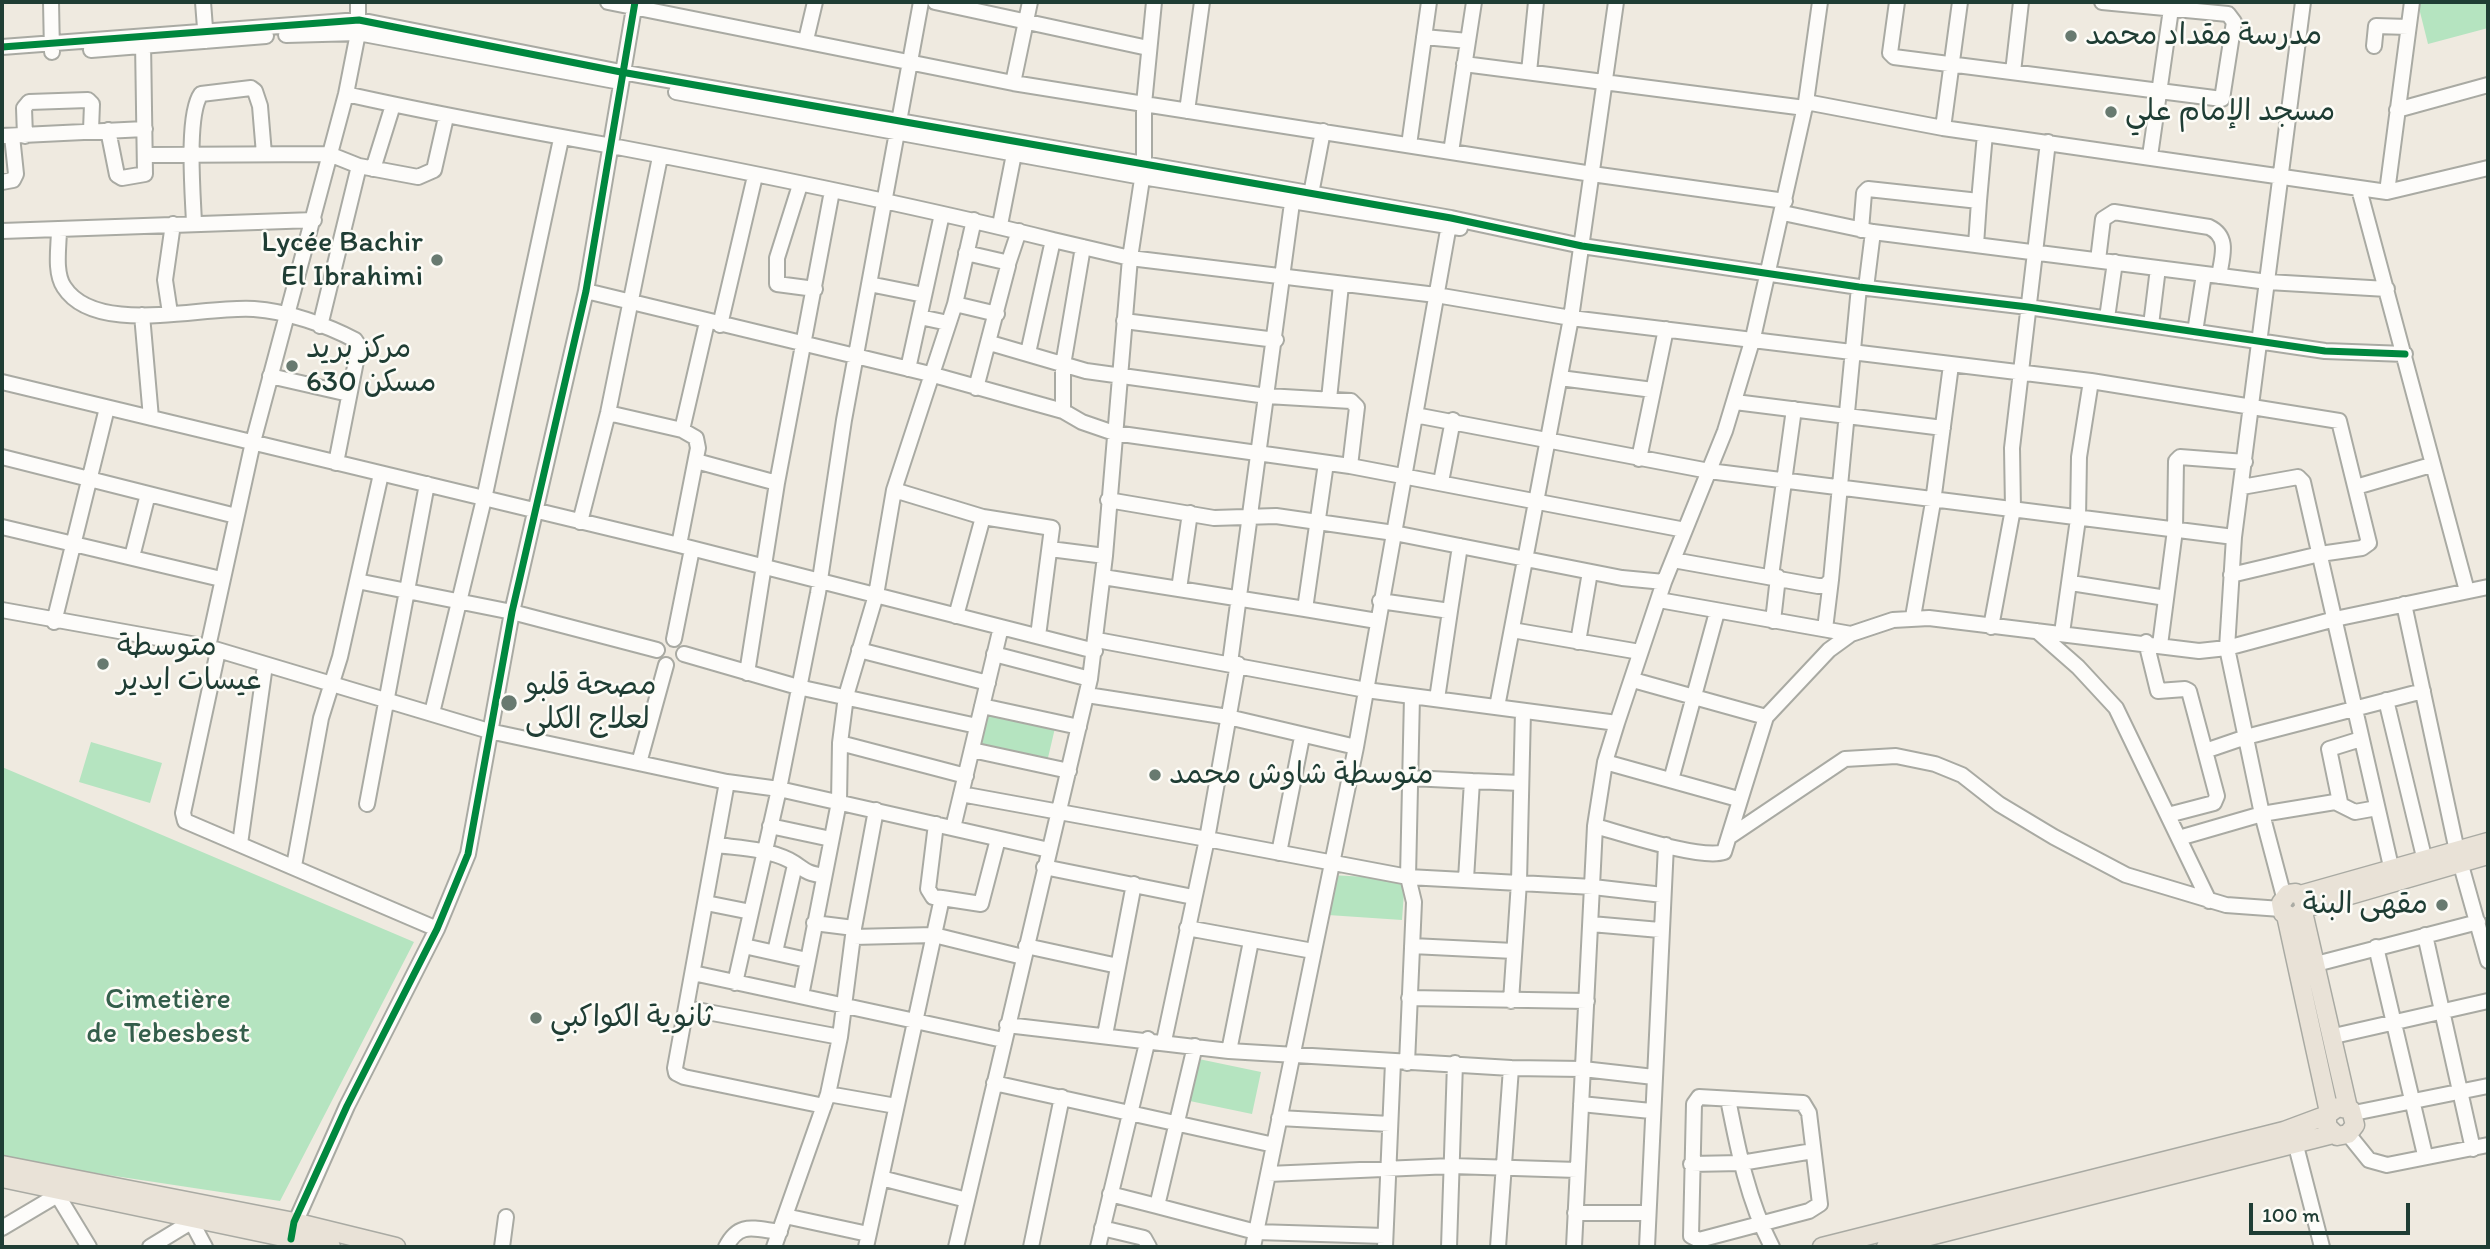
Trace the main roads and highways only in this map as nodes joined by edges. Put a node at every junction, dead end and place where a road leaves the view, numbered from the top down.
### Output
1 (2488, 842) edge
2 (2488, 855) edge
3 (2459, 857) junction
4 (2293, 906) junction
5 (2351, 1110) junction
6 (2328, 1114) junction
7 (2340, 1134) junction
8 (2, 1165) edge
9 (2, 1178) edge
10 (284, 1236) edge
11 (1893, 1241) edge
12 (331, 1247) edge
13 (396, 1247) edge
14 (1822, 1247) edge

1 - 3 main road
2 - 3 main road
3 - 4 main road
3 - 4 main road
4 - 5 main road
4 - 6 main road
5 - 6 main road
5 - 7 main road
6 - 7 main road
6 - 11 main road
7 - 11 main road
8 - 10 main road
9 - 10 main road
10 - 12 main road
10 - 13 main road
11 - 14 main road

